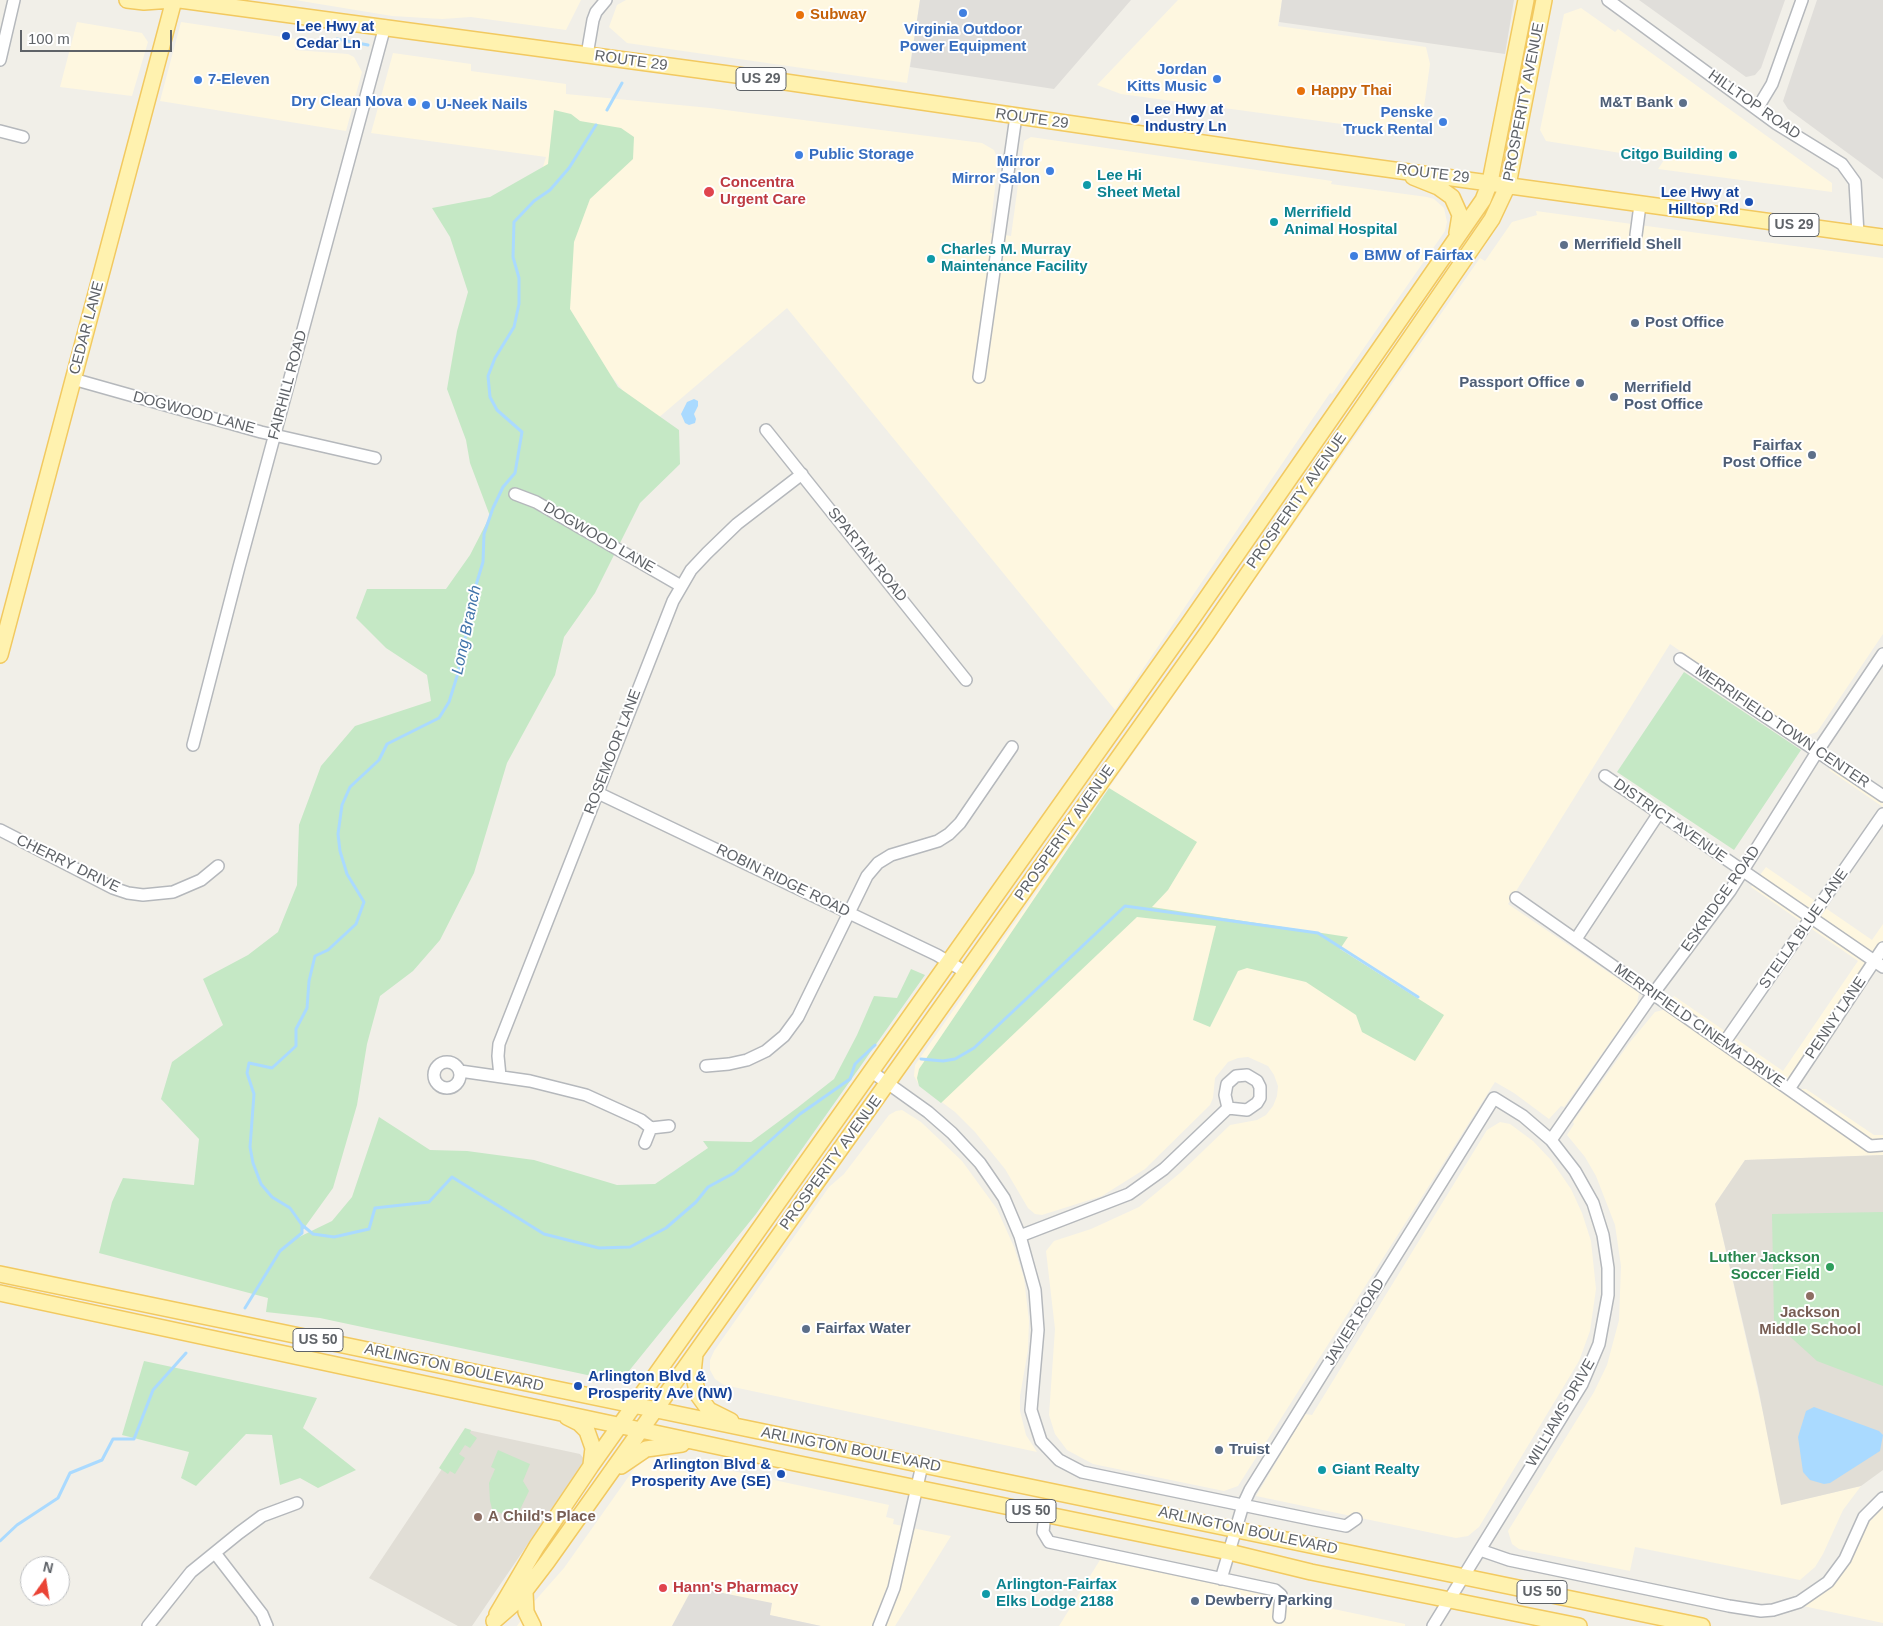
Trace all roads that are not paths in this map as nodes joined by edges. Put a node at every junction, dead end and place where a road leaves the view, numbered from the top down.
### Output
1 (14, 0) edge
2 (127, 0) edge
3 (173, 0) edge
4 (180, 0) edge
5 (606, 0) edge
6 (1526, 0) edge
7 (1608, 0) edge
8 (1802, 0) edge
9 (1545, 2) edge
10 (385, 26) junction
11 (587, 55) junction
12 (0, 60) edge
13 (1757, 109) junction
14 (1016, 116) junction
15 (0, 131) edge
16 (23, 137) dead end
17 (1396, 170) junction
18 (1490, 182) junction
19 (1508, 185) junction
20 (1640, 205) junction
21 (1858, 234) junction
22 (1636, 235) dead end
23 (1883, 237) edge
24 (1450, 247) junction
25 (979, 377) dead end
26 (73, 379) junction
27 (766, 430) dead end
28 (274, 435) junction
29 (375, 458) dead end
30 (802, 474) junction
31 (515, 494) dead end
32 (681, 586) junction
33 (1883, 654) edge
34 (0, 655) edge
35 (1680, 659) dead end
36 (966, 680) dead end
37 (194, 745) dead end
38 (1012, 747) dead end
39 (1817, 752) junction
40 (1605, 776) dead end
41 (598, 792) junction
42 (1883, 796) edge
43 (1660, 813) junction
44 (1883, 814) edge
45 (0, 830) edge
46 (218, 866) dead end
47 (1742, 872) junction
48 (1516, 898) dead end
49 (848, 914) junction
50 (1812, 918) junction
51 (1576, 939) junction
52 (1883, 948) edge
53 (950, 962) junction
54 (1878, 964) edge
55 (967, 973) junction
56 (1654, 993) junction
57 (1724, 1043) junction
58 (706, 1066) dead end
59 (460, 1071) dead end
60 (872, 1072) junction
61 (500, 1076) junction
62 (888, 1084) junction
63 (1789, 1089) junction
64 (1494, 1098) joint
65 (1228, 1108) dead end
66 (669, 1126) dead end
67 (651, 1128) junction
68 (1551, 1140) junction
69 (645, 1143) dead end
70 (1883, 1146) edge
71 (1020, 1236) junction
72 (0, 1274) edge
73 (0, 1293) edge
74 (696, 1353) junction
75 (635, 1406) junction
76 (550, 1410) junction
77 (655, 1410) junction
78 (621, 1425) junction
79 (641, 1430) junction
80 (765, 1433) junction
81 (706, 1444) junction
82 (922, 1464) junction
83 (591, 1466) junction
84 (608, 1476) junction
85 (917, 1487) junction
86 (1883, 1498) edge
87 (297, 1503) dead end
88 (1243, 1505) junction
89 (1045, 1514) junction
90 (1356, 1519) dead end
91 (1236, 1528) junction
92 (1480, 1550) junction
93 (1230, 1552) junction
94 (215, 1553) junction
95 (1465, 1576) junction
96 (1222, 1579) junction
97 (525, 1592) junction
98 (1450, 1599) junction
99 (1515, 1612) junction
100 (1278, 1617) dead end
101 (495, 1624) edge
102 (148, 1626) edge
103 (267, 1626) edge
104 (533, 1626) edge
105 (879, 1626) edge
106 (1434, 1626) edge
107 (1538, 1626) edge
108 (1579, 1626) edge
109 (1702, 1626) edge

1 - 12 street
2 - 3 main road
3 - 26 main road, CEDAR LANE
4 - 10 main road, ROUTE 29 / US 29
5 - 11 street
6 - 18 main road, PROSPERITY AVENUE
7 - 13 street, HILLTOP ROAD
8 - 13 street
9 - 19 main road, PROSPERITY AVENUE
10 - 11 main road, ROUTE 29 / US 29
10 - 28 street, FAIRHILL ROAD
11 - 14 main road, ROUTE 29 / US 29
13 - 21 street, HILLTOP ROAD
14 - 17 main road, ROUTE 29 / US 29
14 - 25 street
15 - 16 street
17 - 18 main road, ROUTE 29 / US 29
17 - 24 main road
18 - 19 main road, ROUTE 29 / US 29
18 - 24 main road, PROSPERITY AVENUE
19 - 20 main road, ROUTE 29 / US 29
19 - 55 main road, PROSPERITY AVENUE
20 - 21 main road, ROUTE 29 / US 29
20 - 22 street
21 - 23 main road, ROUTE 29 / US 29
24 - 53 main road, PROSPERITY AVENUE
26 - 28 street, DOGWOOD LANE
26 - 34 main road, CEDAR LANE
27 - 30 street, SPARTAN ROAD
28 - 29 street, DOGWOOD LANE
28 - 37 street, FAIRHILL ROAD
30 - 32 street, ROSEMOOR LANE
30 - 36 street, SPARTAN ROAD
31 - 32 street, DOGWOOD LANE
32 - 41 street, ROSEMOOR LANE
33 - 39 street, ESKRIDGE ROAD
35 - 39 street, MERRIFIELD TOWN CENTER
38 - 49 street
39 - 42 street, MERRIFIELD TOWN CENTER
39 - 47 street, ESKRIDGE ROAD
40 - 43 street, DISTRICT AVENUE
41 - 49 street, ROBIN RIDGE ROAD
41 - 61 street, ROSEMOOR LANE
43 - 47 street, DISTRICT AVENUE
43 - 51 street
44 - 50 street, STELLA BLUE LANE
45 - 46 street, CHERRY DRIVE
47 - 50 street, DISTRICT AVENUE
47 - 56 street, ESKRIDGE ROAD
48 - 51 street, MERRIFIELD CINEMA DRIVE
49 - 53 street, ROBIN RIDGE ROAD
49 - 58 street
50 - 54 street, DISTRICT AVENUE
50 - 57 street, STELLA BLUE LANE
51 - 56 street, MERRIFIELD CINEMA DRIVE
52 - 54 street, PENNY LANE
53 - 55 street, ROBIN RIDGE ROAD
53 - 60 main road, PROSPERITY AVENUE
54 - 63 street, PENNY LANE
55 - 62 main road, PROSPERITY AVENUE
56 - 57 street, MERRIFIELD CINEMA DRIVE
56 - 68 street, ESKRIDGE ROAD
57 - 63 street, MERRIFIELD CINEMA DRIVE
59 - 61 street
60 - 62 street
60 - 75 main road, PROSPERITY AVENUE
61 - 67 street
62 - 71 street
62 - 74 main road, PROSPERITY AVENUE
63 - 70 street, MERRIFIELD CINEMA DRIVE
64 - 68 street, WILLIAMS DRIVE
64 - 88 street, JAVIER ROAD
65 - 71 street
66 - 67 street
67 - 69 street
68 - 92 street, WILLIAMS DRIVE
71 - 88 street
72 - 75 main road, ARLINGTON BOULEVARD / US 50
73 - 76 main road, ARLINGTON BOULEVARD / US 50
74 - 77 main road, PROSPERITY AVENUE
74 - 80 main road
75 - 77 main road, ARLINGTON BOULEVARD / US 50
75 - 78 main road, PROSPERITY AVENUE
76 - 78 main road, ARLINGTON BOULEVARD / US 50
76 - 83 main road
77 - 79 main road, PROSPERITY AVENUE
77 - 80 main road, ARLINGTON BOULEVARD / US 50
78 - 79 main road, ARLINGTON BOULEVARD / US 50
78 - 83 main road, PROSPERITY AVENUE
79 - 81 main road, ARLINGTON BOULEVARD / US 50
79 - 84 main road, PROSPERITY AVENUE
80 - 82 main road, ARLINGTON BOULEVARD / US 50
81 - 84 main road
81 - 85 main road, ARLINGTON BOULEVARD / US 50
82 - 85 street
82 - 91 main road, ARLINGTON BOULEVARD / US 50
83 - 101 main road, PROSPERITY AVENUE
84 - 97 main road, PROSPERITY AVENUE
85 - 89 main road, ARLINGTON BOULEVARD / US 50
85 - 105 street
86 - 92 street
87 - 94 street
88 - 90 street
88 - 91 street, JAVIER ROAD
89 - 93 main road, ARLINGTON BOULEVARD / US 50
89 - 96 street
91 - 93 street, JAVIER ROAD
91 - 95 main road, ARLINGTON BOULEVARD / US 50
92 - 95 street, WILLIAMS DRIVE
93 - 96 street, JAVIER ROAD
93 - 98 main road, ARLINGTON BOULEVARD / US 50
94 - 102 street
94 - 103 street
95 - 98 street, WILLIAMS DRIVE
95 - 109 main road, ARLINGTON BOULEVARD / US 50
96 - 100 street
97 - 101 main road, PROSPERITY AVENUE
97 - 104 main road
98 - 99 main road, ARLINGTON BOULEVARD / US 50
98 - 106 street, WILLIAMS DRIVE
99 - 107 main road
99 - 108 main road, ARLINGTON BOULEVARD / US 50

